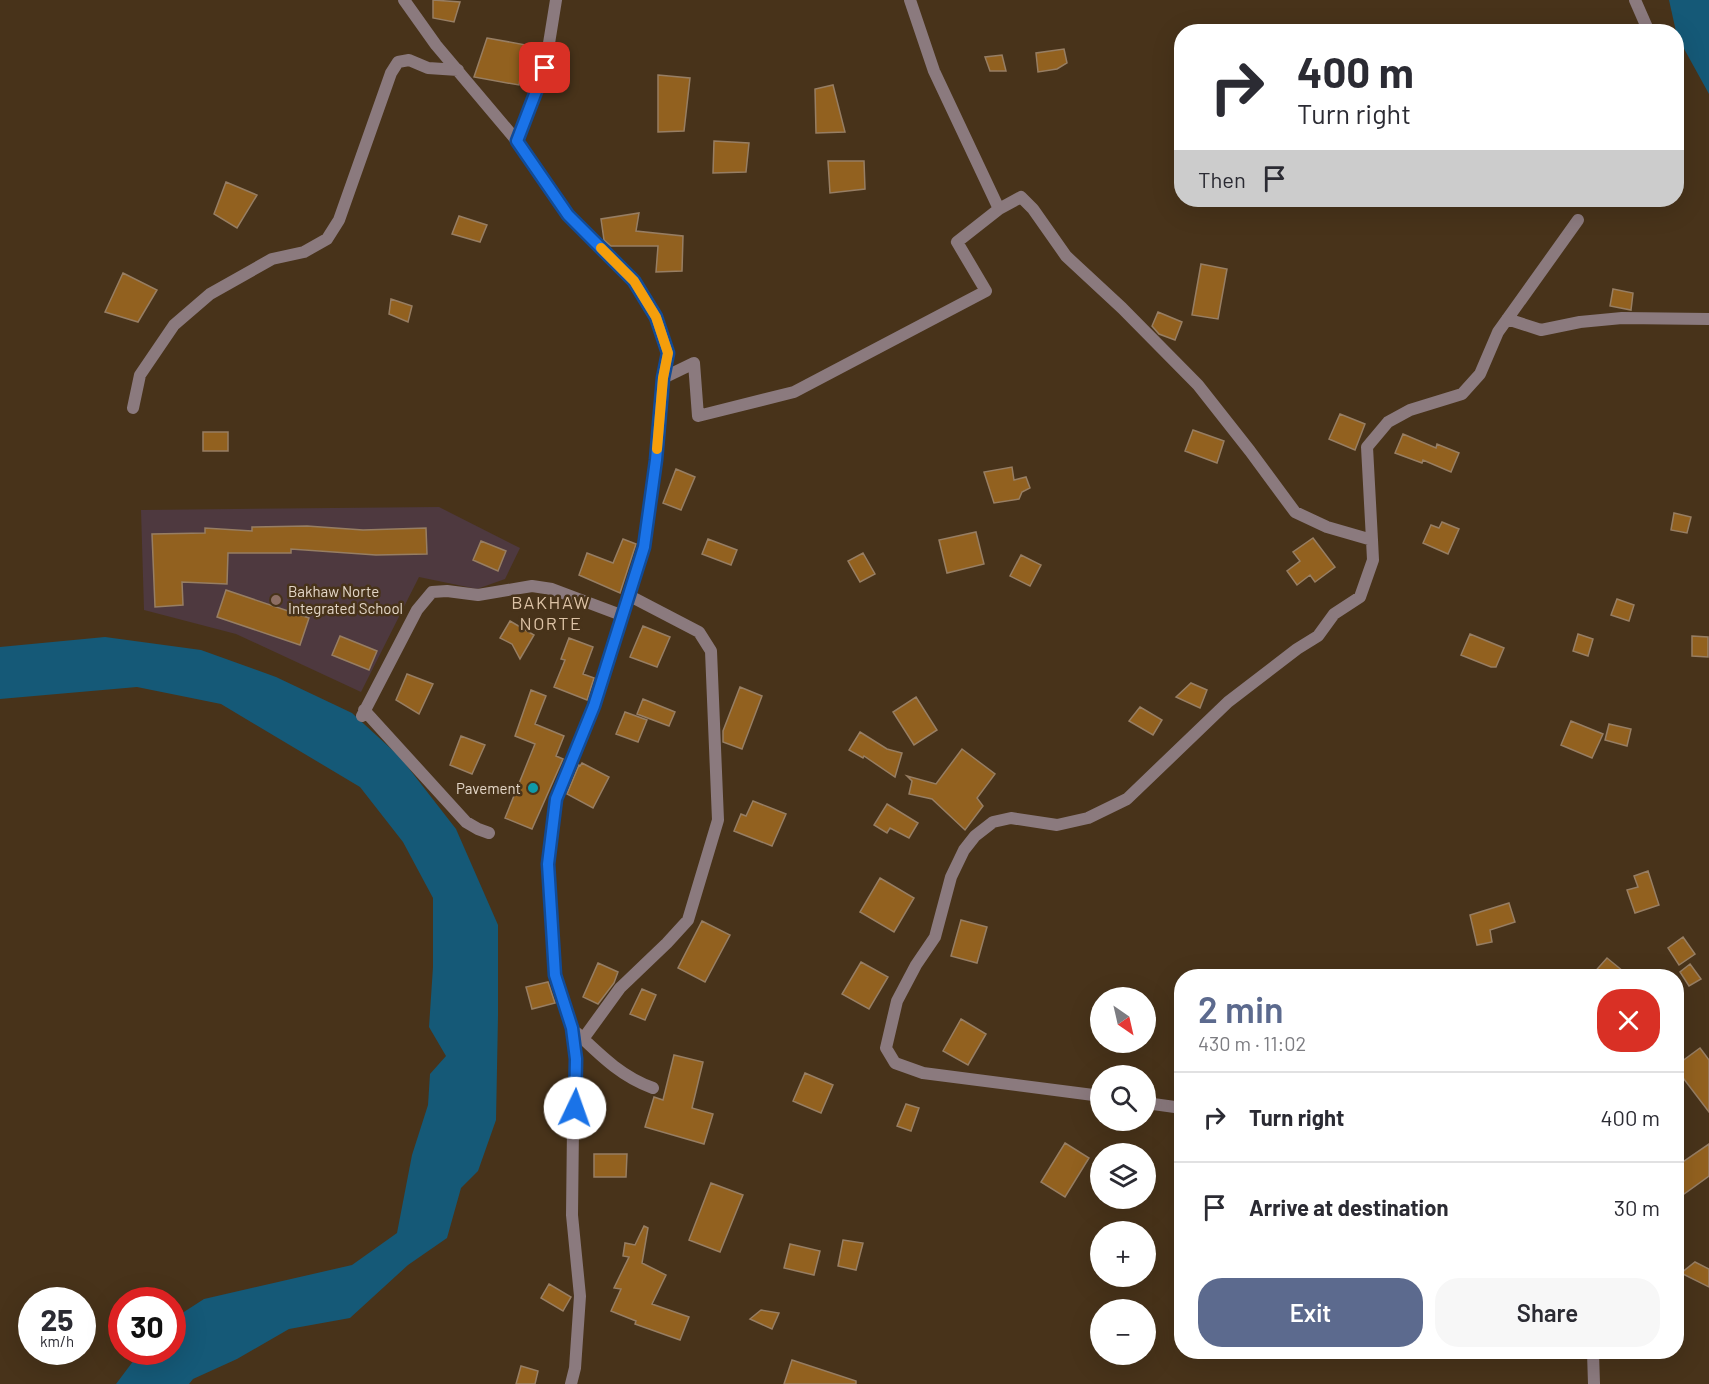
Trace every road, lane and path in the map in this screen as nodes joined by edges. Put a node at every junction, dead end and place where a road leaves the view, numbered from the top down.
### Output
1 (404, 0) edge
2 (556, 0) edge
3 (910, 0) edge
4 (1635, 0) edge
5 (1646, 24) edge
6 (458, 70) junction
7 (517, 141) junction
8 (999, 209) junction
9 (1578, 220) dead end
10 (1507, 319) junction
11 (1709, 319) edge
12 (663, 378) junction
13 (134, 408) dead end
14 (1372, 540) junction
15 (628, 595) junction
16 (621, 615) junction
17 (489, 833) dead end
18 (572, 1028) junction
19 (583, 1039) junction
20 (653, 1088) dead end
21 (1090, 1095) edge
22 (1156, 1104) edge
23 (1174, 1107) edge
24 (1593, 1359) edge
25 (570, 1384) edge
26 (1594, 1384) edge

1 - 6 street
2 - 7 street
3 - 8 street
4 - 5 street
6 - 7 street
6 - 13 street
7 - 12 street
8 - 12 street
8 - 14 street
9 - 10 street
10 - 11 street
10 - 14 street
12 - 15 street
14 - 21 street
15 - 16 street
15 - 19 street
16 - 17 street
16 - 18 street
18 - 19 street
18 - 25 street
19 - 20 street
22 - 23 street
24 - 26 street

